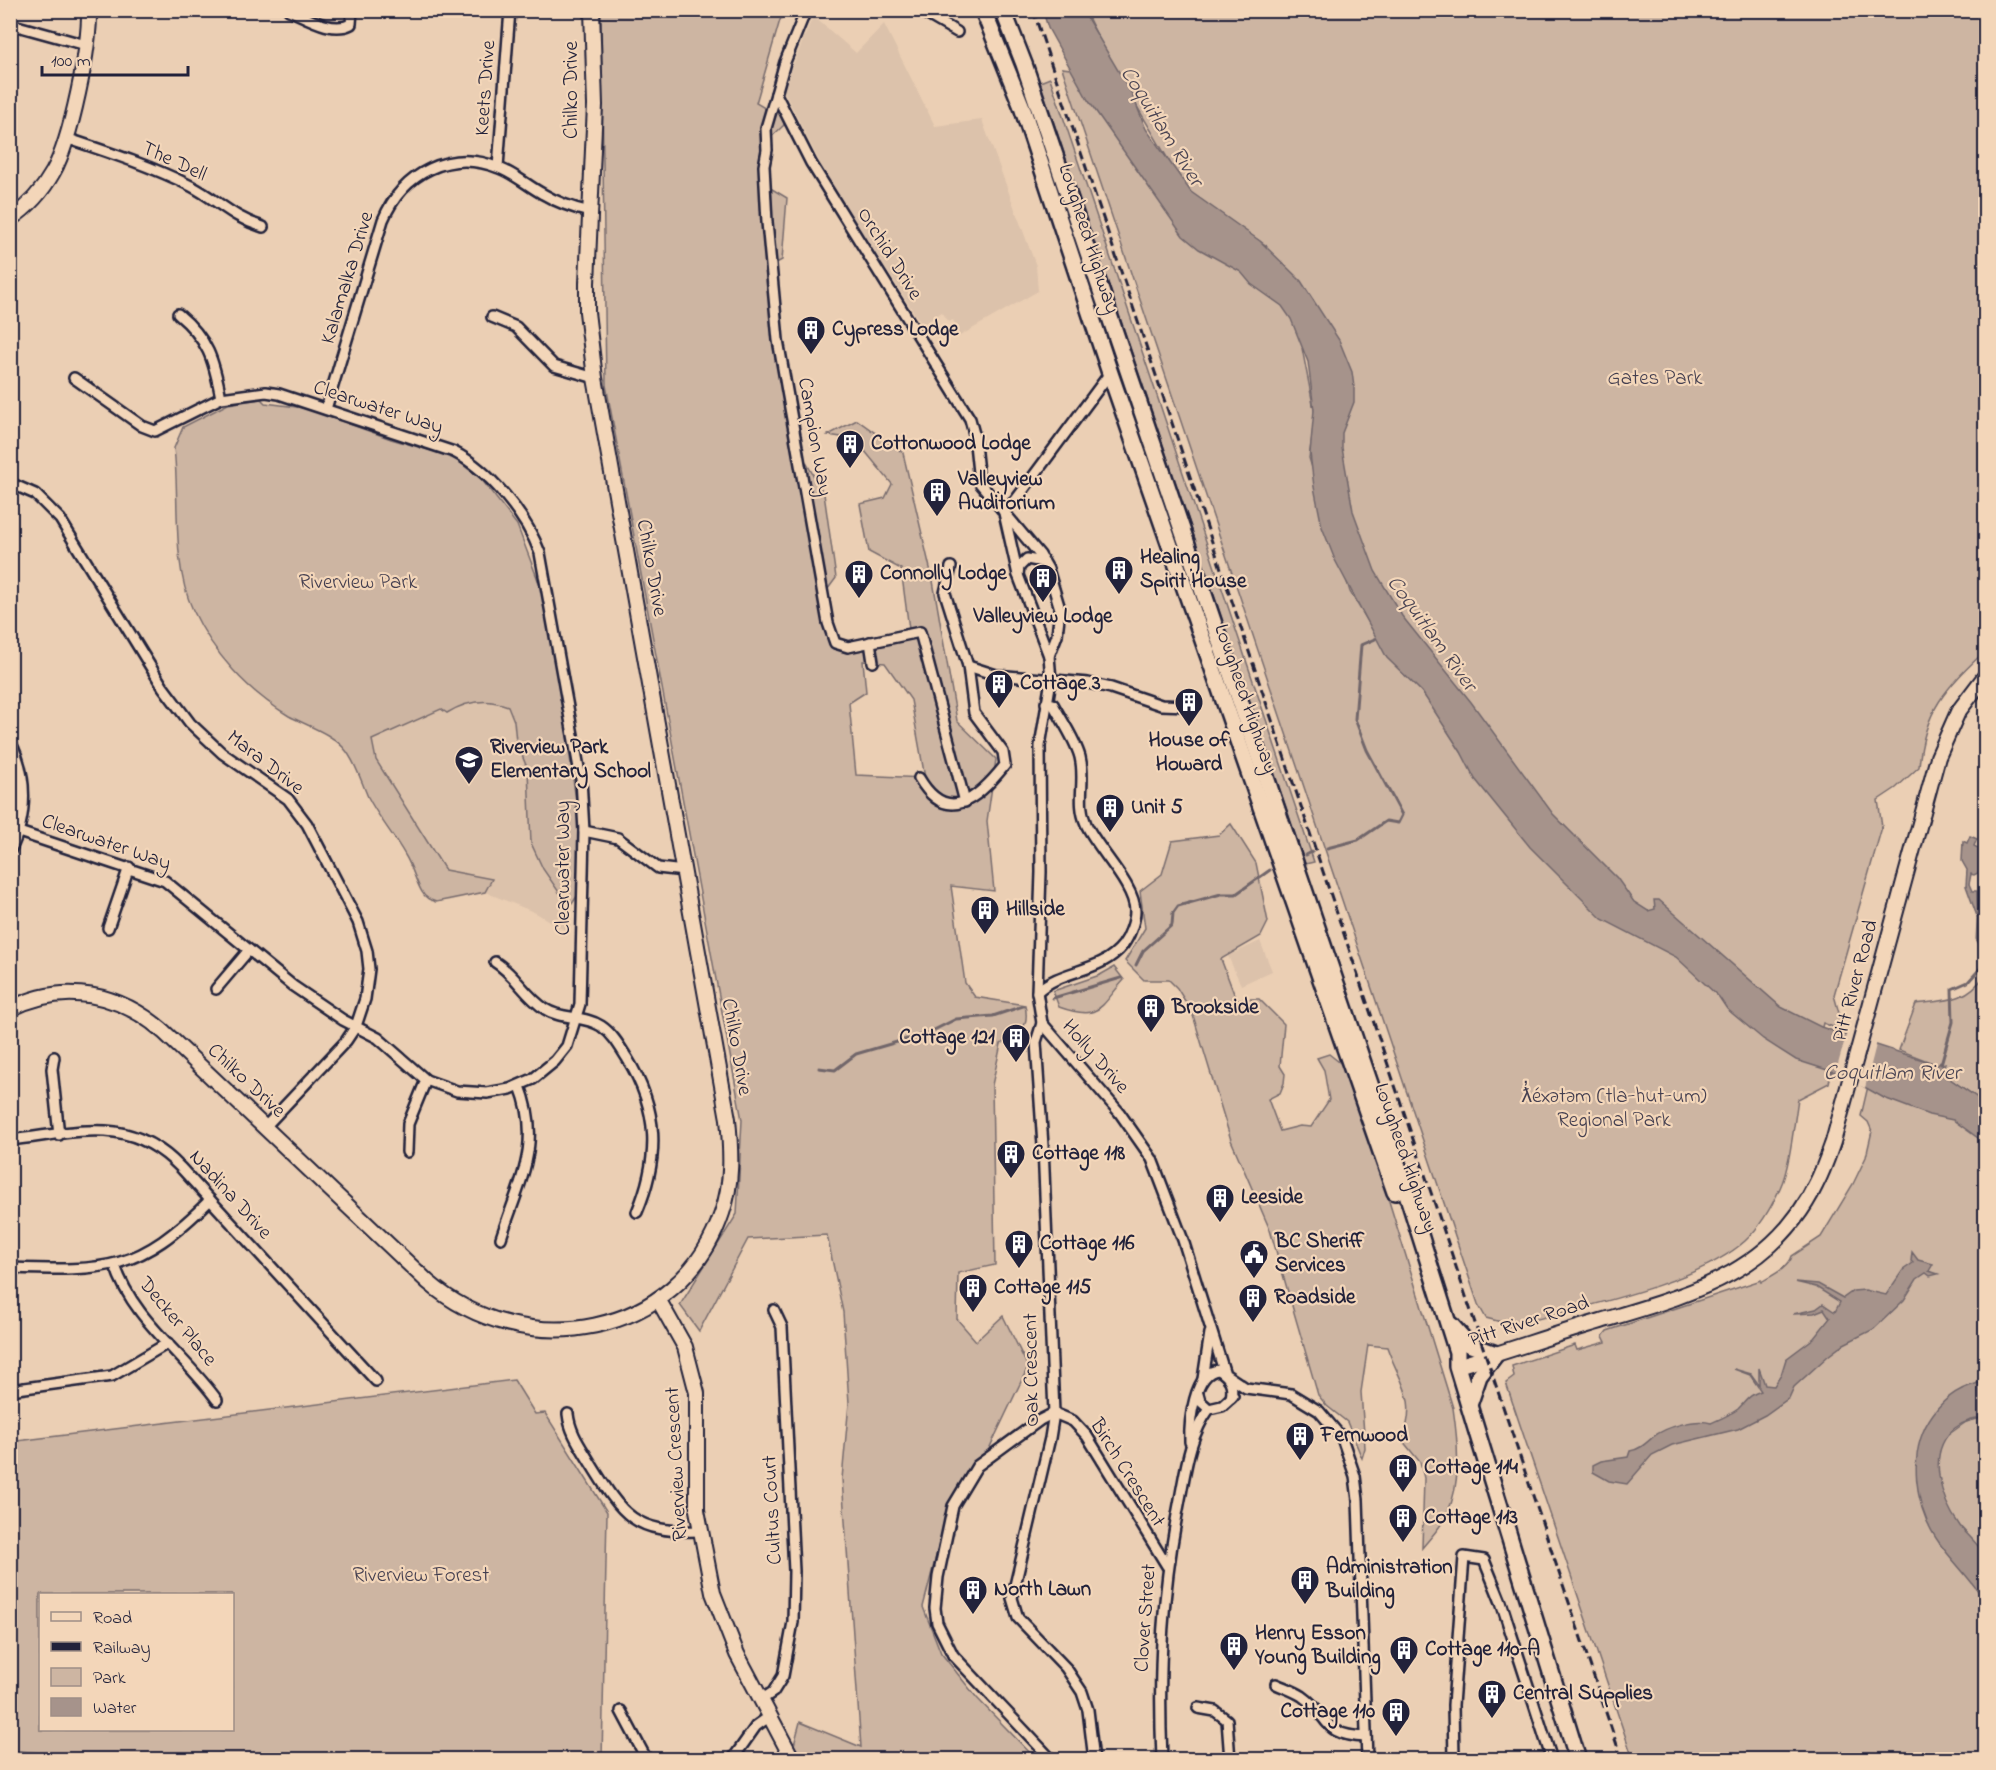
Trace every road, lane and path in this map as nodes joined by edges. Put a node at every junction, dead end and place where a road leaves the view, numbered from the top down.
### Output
1 (88, 10) edge
2 (289, 10) edge
3 (352, 10) edge
4 (510, 10) edge
5 (592, 10) edge
6 (806, 10) edge
7 (919, 10) edge
8 (983, 10) edge
9 (1003, 10) edge
10 (10, 24) edge
11 (957, 32) dead end
12 (86, 45) junction
13 (776, 94) junction
14 (66, 138) junction
15 (498, 167) junction
16 (590, 212) junction
17 (10, 219) edge
18 (263, 227) dead end
19 (178, 314) dead end
20 (492, 317) dead end
21 (1110, 374) junction
22 (74, 378) dead end
23 (595, 378) junction
24 (221, 398) junction
25 (326, 409) junction
26 (10, 483) edge
27 (1004, 511) junction
28 (1043, 562) junction
29 (951, 567) dead end
30 (1018, 575) junction
31 (1058, 623) junction
32 (1038, 629) junction
33 (870, 642) junction
34 (1049, 656) junction
35 (873, 662) dead end
36 (968, 666) junction
37 (1986, 675) edge
38 (1051, 680) junction
39 (1046, 703) junction
40 (1188, 706) dead end
41 (10, 741) edge
42 (919, 778) dead end
43 (965, 802) junction
44 (15, 830) edge
45 (584, 831) junction
46 (10, 851) edge
47 (129, 867) junction
48 (684, 871) junction
49 (108, 928) dead end
50 (249, 950) junction
51 (495, 962) dead end
52 (216, 989) dead end
53 (1037, 993) junction
54 (10, 1009) edge
55 (577, 1019) junction
56 (1042, 1023) junction
57 (356, 1026) junction
58 (54, 1057) dead end
59 (426, 1080) junction
60 (520, 1086) junction
61 (265, 1127) junction
62 (59, 1135) junction
63 (10, 1140) edge
64 (407, 1152) dead end
65 (210, 1200) junction
66 (637, 1212) dead end
67 (501, 1238) dead end
68 (115, 1265) junction
69 (10, 1268) edge
70 (657, 1299) junction
71 (774, 1310) dead end
72 (1447, 1321) junction
73 (1210, 1331) junction
74 (168, 1343) junction
75 (1496, 1354) junction
76 (1457, 1366) junction
77 (1225, 1374) junction
78 (1203, 1378) junction
79 (376, 1382) dead end
80 (1246, 1388) junction
81 (10, 1390) edge
82 (1198, 1394) junction
83 (1231, 1398) junction
84 (217, 1400) dead end
85 (1469, 1405) junction
86 (1209, 1409) junction
87 (1054, 1413) junction
88 (568, 1414) dead end
89 (1190, 1445) junction
90 (699, 1531) junction
91 (1167, 1566) junction
92 (1276, 1684) dead end
93 (761, 1700) junction
94 (1198, 1708) dead end
95 (621, 1711) dead end
96 (770, 1716) junction
97 (1366, 1737) junction
98 (647, 1760) edge
99 (732, 1760) edge
100 (793, 1760) edge
101 (1052, 1760) edge
102 (1094, 1760) edge
103 (1162, 1760) edge
104 (1230, 1760) edge
105 (1367, 1760) edge
106 (1454, 1760) edge
107 (1552, 1760) edge
108 (1578, 1760) edge

1 - 12 street
2 - 3 street
4 - 15 street, Keets Drive
5 - 16 street, Chilko Drive
6 - 13 street
7 - 11 street
8 - 21 main road, Lougheed Highway
9 - 72 main road, Lougheed Highway
10 - 12 street
12 - 14 street
13 - 27 street, Orchid Drive
13 - 33 street, Campion Way
14 - 17 street
14 - 18 street, The Dell
15 - 16 street, Kalamalka Drive
15 - 25 street, Kalamalka Drive
16 - 23 street, Chilko Drive
19 - 24 street
20 - 23 street
21 - 27 street
21 - 76 main road, Lougheed Highway
22 - 24 street, Clearwater Way
23 - 48 street, Chilko Drive
24 - 25 street, Clearwater Way
25 - 45 street, Clearwater Way
26 - 57 street, Mara Drive
27 - 28 street, Orchid Drive
27 - 30 street
28 - 30 street
28 - 31 street, Orchid Drive
29 - 36 street
30 - 32 street
31 - 32 street
31 - 34 street
32 - 34 street
33 - 35 street
33 - 43 street, Campion Way
34 - 38 street, Holly Drive
36 - 38 street
36 - 43 street
37 - 75 street, Pitt River Road
38 - 39 street, Holly Drive
38 - 40 street
39 - 53 street, Holly Drive
39 - 53 street
41 - 44 street
42 - 43 street
44 - 46 street
44 - 47 street, Clearwater Way
45 - 48 street
45 - 55 street, Clearwater Way
47 - 49 street
47 - 50 street, Clearwater Way
48 - 70 street, Chilko Drive
50 - 52 street
50 - 57 street, Clearwater Way
51 - 55 street
53 - 56 street, Holly Drive
54 - 61 street, Chilko Drive
55 - 60 street, Clearwater Way
55 - 66 street
56 - 73 street, Holly Drive
56 - 87 street, Oak Crescent
57 - 59 street, Clearwater Way
57 - 61 street, Mara Drive
58 - 62 street
59 - 60 street, Clearwater Way
59 - 64 street
60 - 67 street
61 - 70 street, Chilko Drive
62 - 63 street, Nadina Drive
62 - 65 street, Nadina Drive
65 - 68 street
65 - 79 street, Nadina Drive
68 - 69 street
68 - 74 street, Decker Place
70 - 90 street, Riverview Crescent
71 - 93 street, Cultus Court
72 - 75 main road
72 - 76 main road, Lougheed Highway
73 - 77 street, Holly Drive
73 - 78 street, Holly Drive
74 - 81 street
74 - 84 street, Decker Place
75 - 76 street, Pitt River Road
75 - 85 main road
76 - 85 main road, Lougheed Highway
77 - 78 street
77 - 80 street
77 - 83 street
78 - 82 street
80 - 83 street
80 - 97 street
82 - 86 street
82 - 89 street, Clover Street
83 - 86 street
85 - 108 main road, Lougheed Highway
86 - 89 street, Clover Street
87 - 91 street, Birch Crescent
87 - 101 street
87 - 102 street, Oak Crescent
88 - 90 street
89 - 91 street, Clover Street
90 - 93 street, Riverview Crescent
91 - 103 street, Clover Street
92 - 97 street
93 - 96 street, Riverview Crescent
94 - 104 street
95 - 98 street
96 - 99 street
96 - 100 street, Riverview Crescent
97 - 105 street
106 - 107 street

